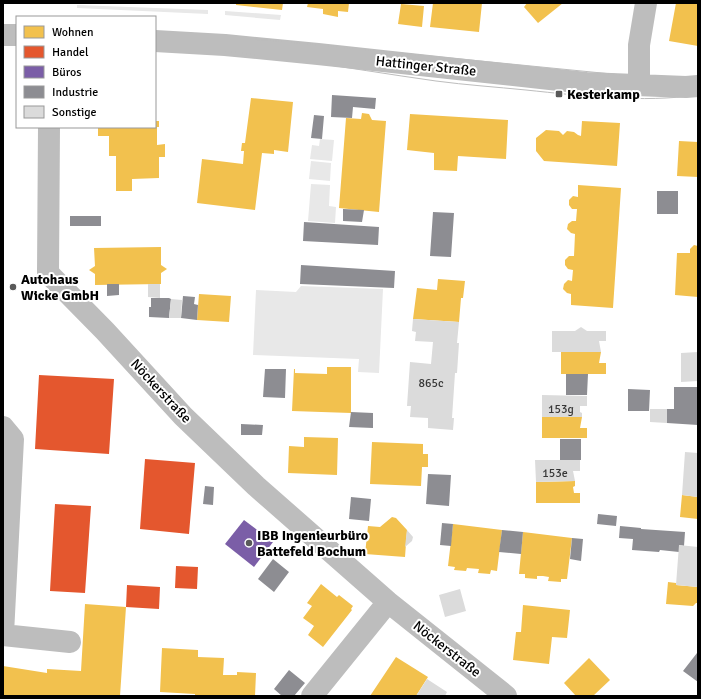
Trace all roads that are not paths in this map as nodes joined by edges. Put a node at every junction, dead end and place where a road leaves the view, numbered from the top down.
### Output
1 (646, 3) edge
2 (3, 34) edge
3 (16, 35) edge
4 (156, 41) edge
5 (639, 86) junction
6 (698, 86) edge
7 (49, 128) edge
8 (3, 427) edge
9 (388, 602) junction
10 (3, 634) edge
11 (70, 642) dead end
12 (312, 696) edge
13 (506, 696) edge

1 - 5 street
2 - 3 street
4 - 5 street, Hattinger Straße
5 - 6 street, Hattinger Straße
7 - 9 street, Nöckerstraße
8 - 10 street
9 - 12 street
9 - 13 street, Nöckerstraße
10 - 11 street

